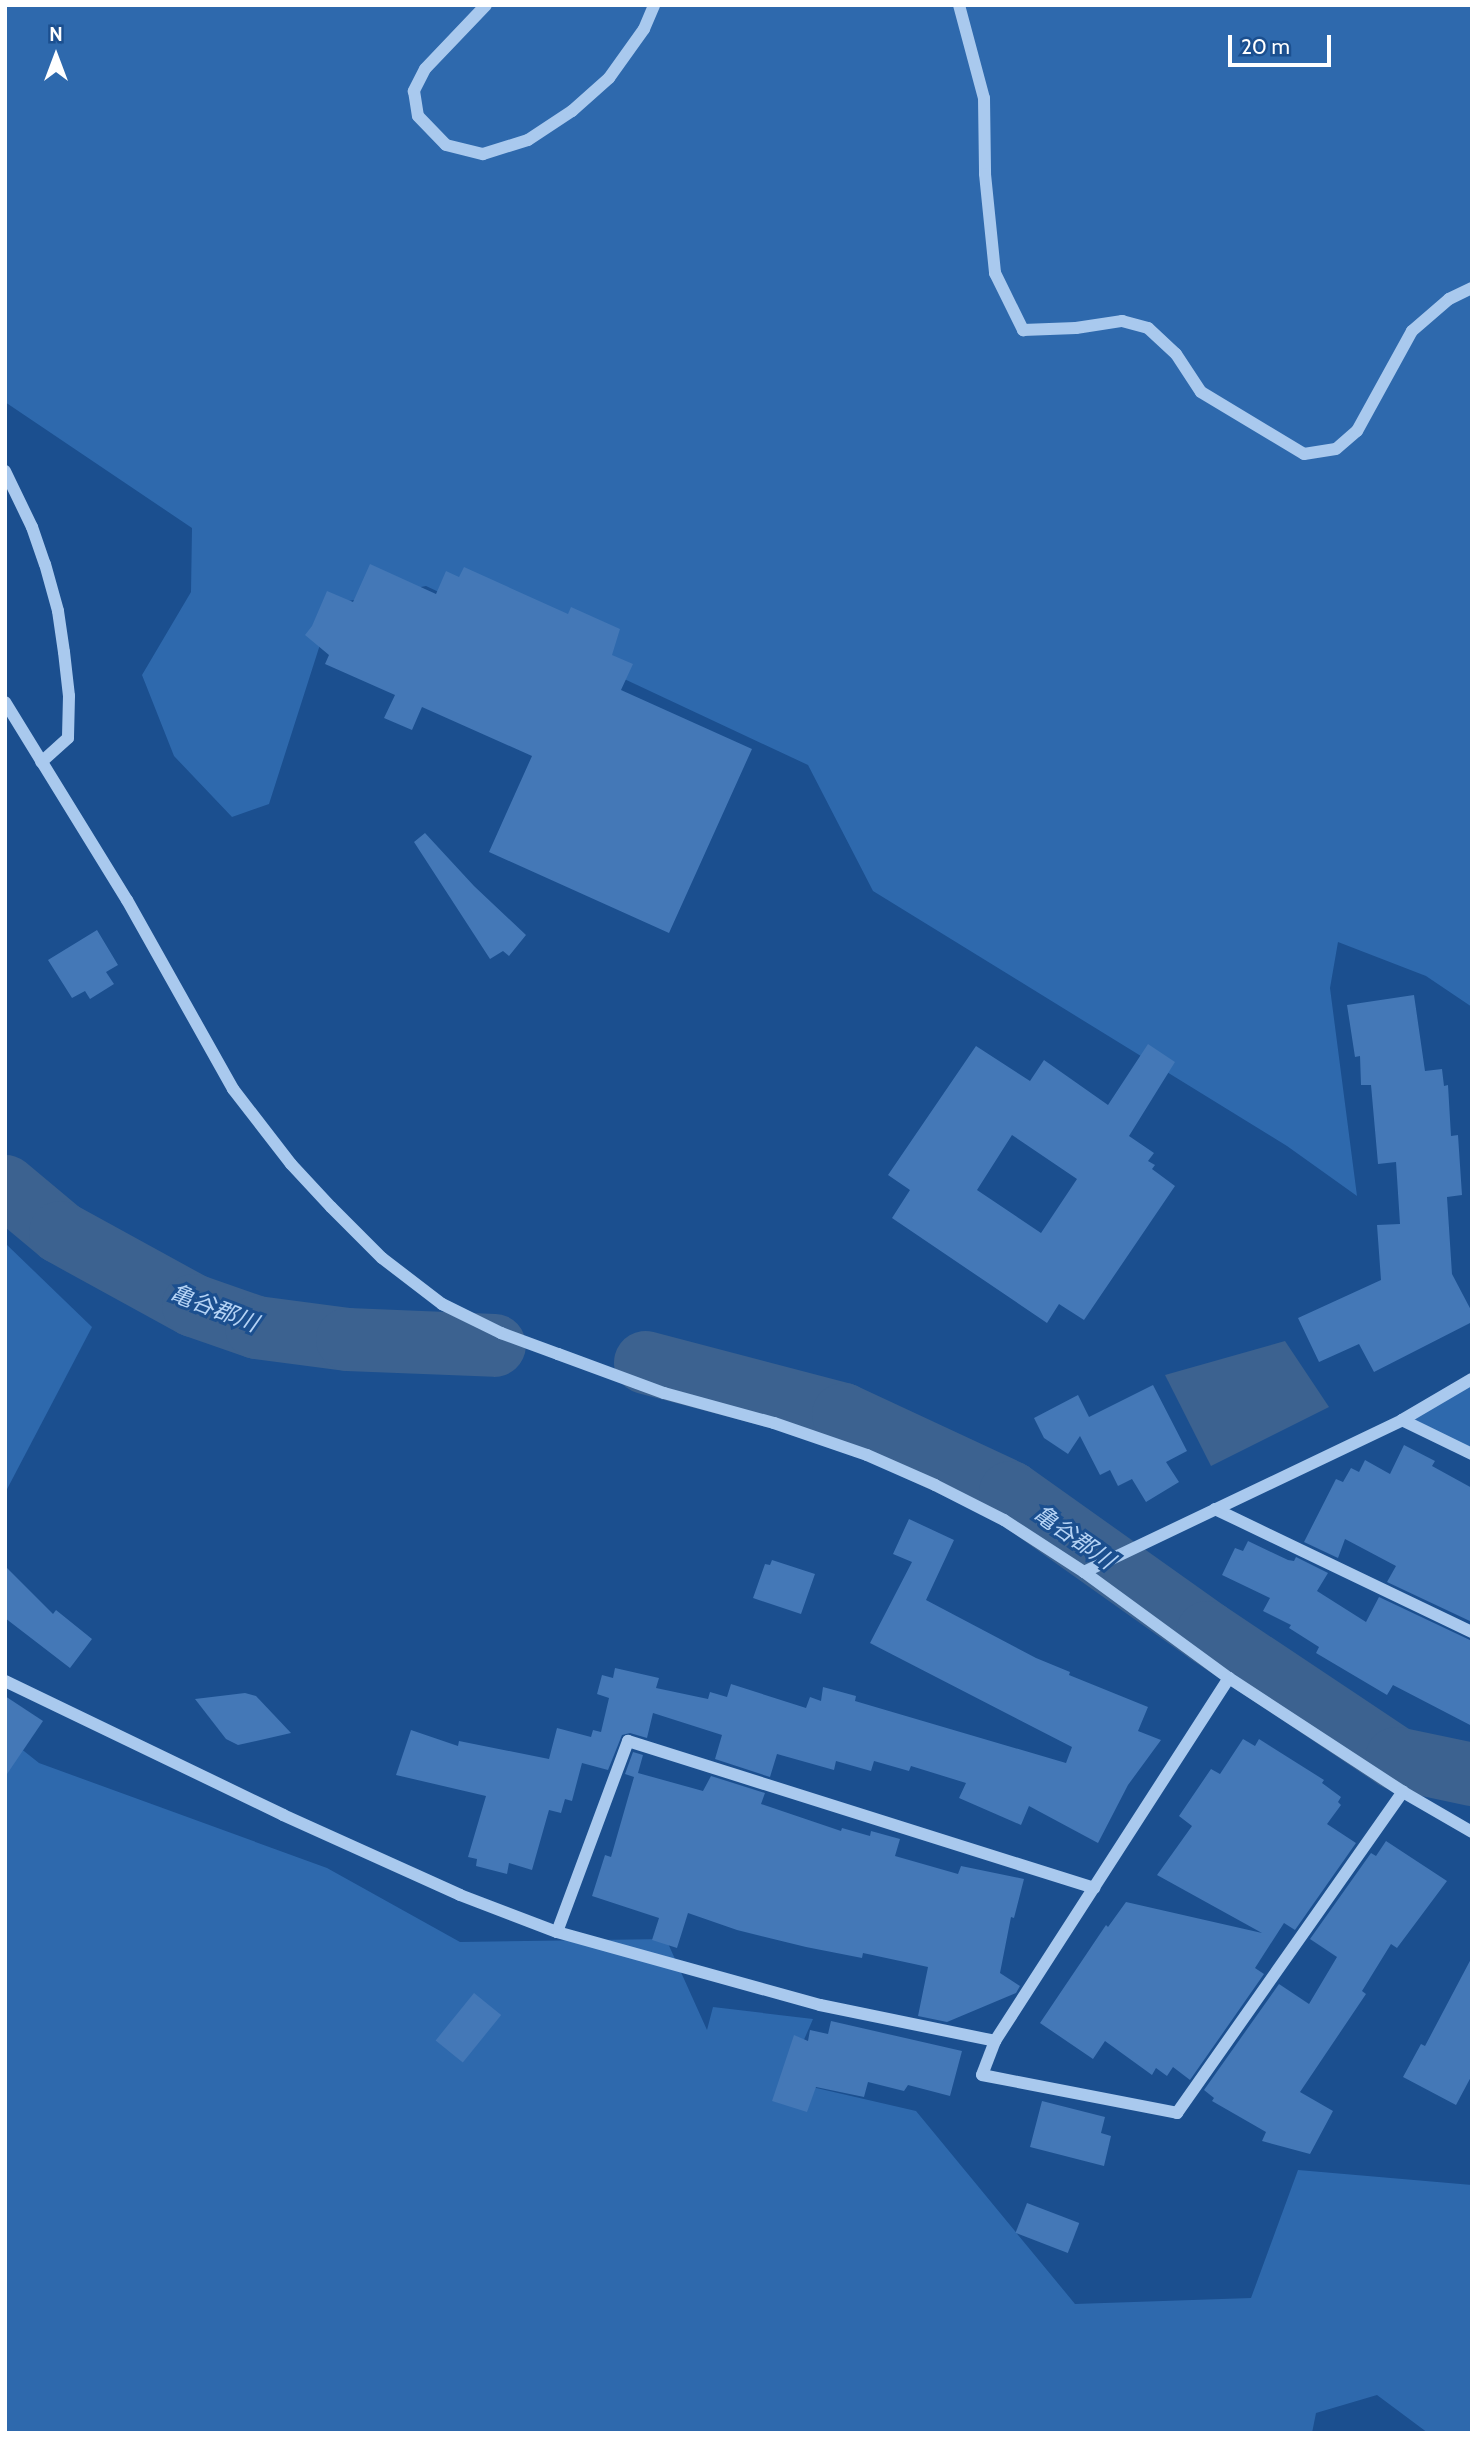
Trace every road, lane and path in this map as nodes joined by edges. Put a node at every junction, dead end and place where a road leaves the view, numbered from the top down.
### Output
1 (486, 5) edge
2 (654, 5) edge
3 (959, 5) edge
4 (1472, 288) edge
5 (5, 471) edge
6 (5, 702) edge
7 (41, 762) junction
8 (1472, 1379) edge
9 (1402, 1419) junction
10 (1472, 1454) edge
11 (1215, 1509) junction
12 (1084, 1572) junction
13 (1472, 1632) edge
14 (1229, 1678) junction
15 (5, 1681) edge
16 (1403, 1792) junction
17 (1472, 1832) edge
18 (1094, 1888) junction
19 (557, 1933) junction
20 (995, 2041) junction

1 - 2 street
3 - 4 street
5 - 7 street
6 - 7 street
7 - 12 street
8 - 9 street
9 - 10 street
9 - 11 street
11 - 12 street
11 - 13 street
12 - 14 street
14 - 16 street
14 - 18 street
15 - 19 street
16 - 17 street
16 - 20 street
18 - 19 street
18 - 20 street
19 - 20 street

